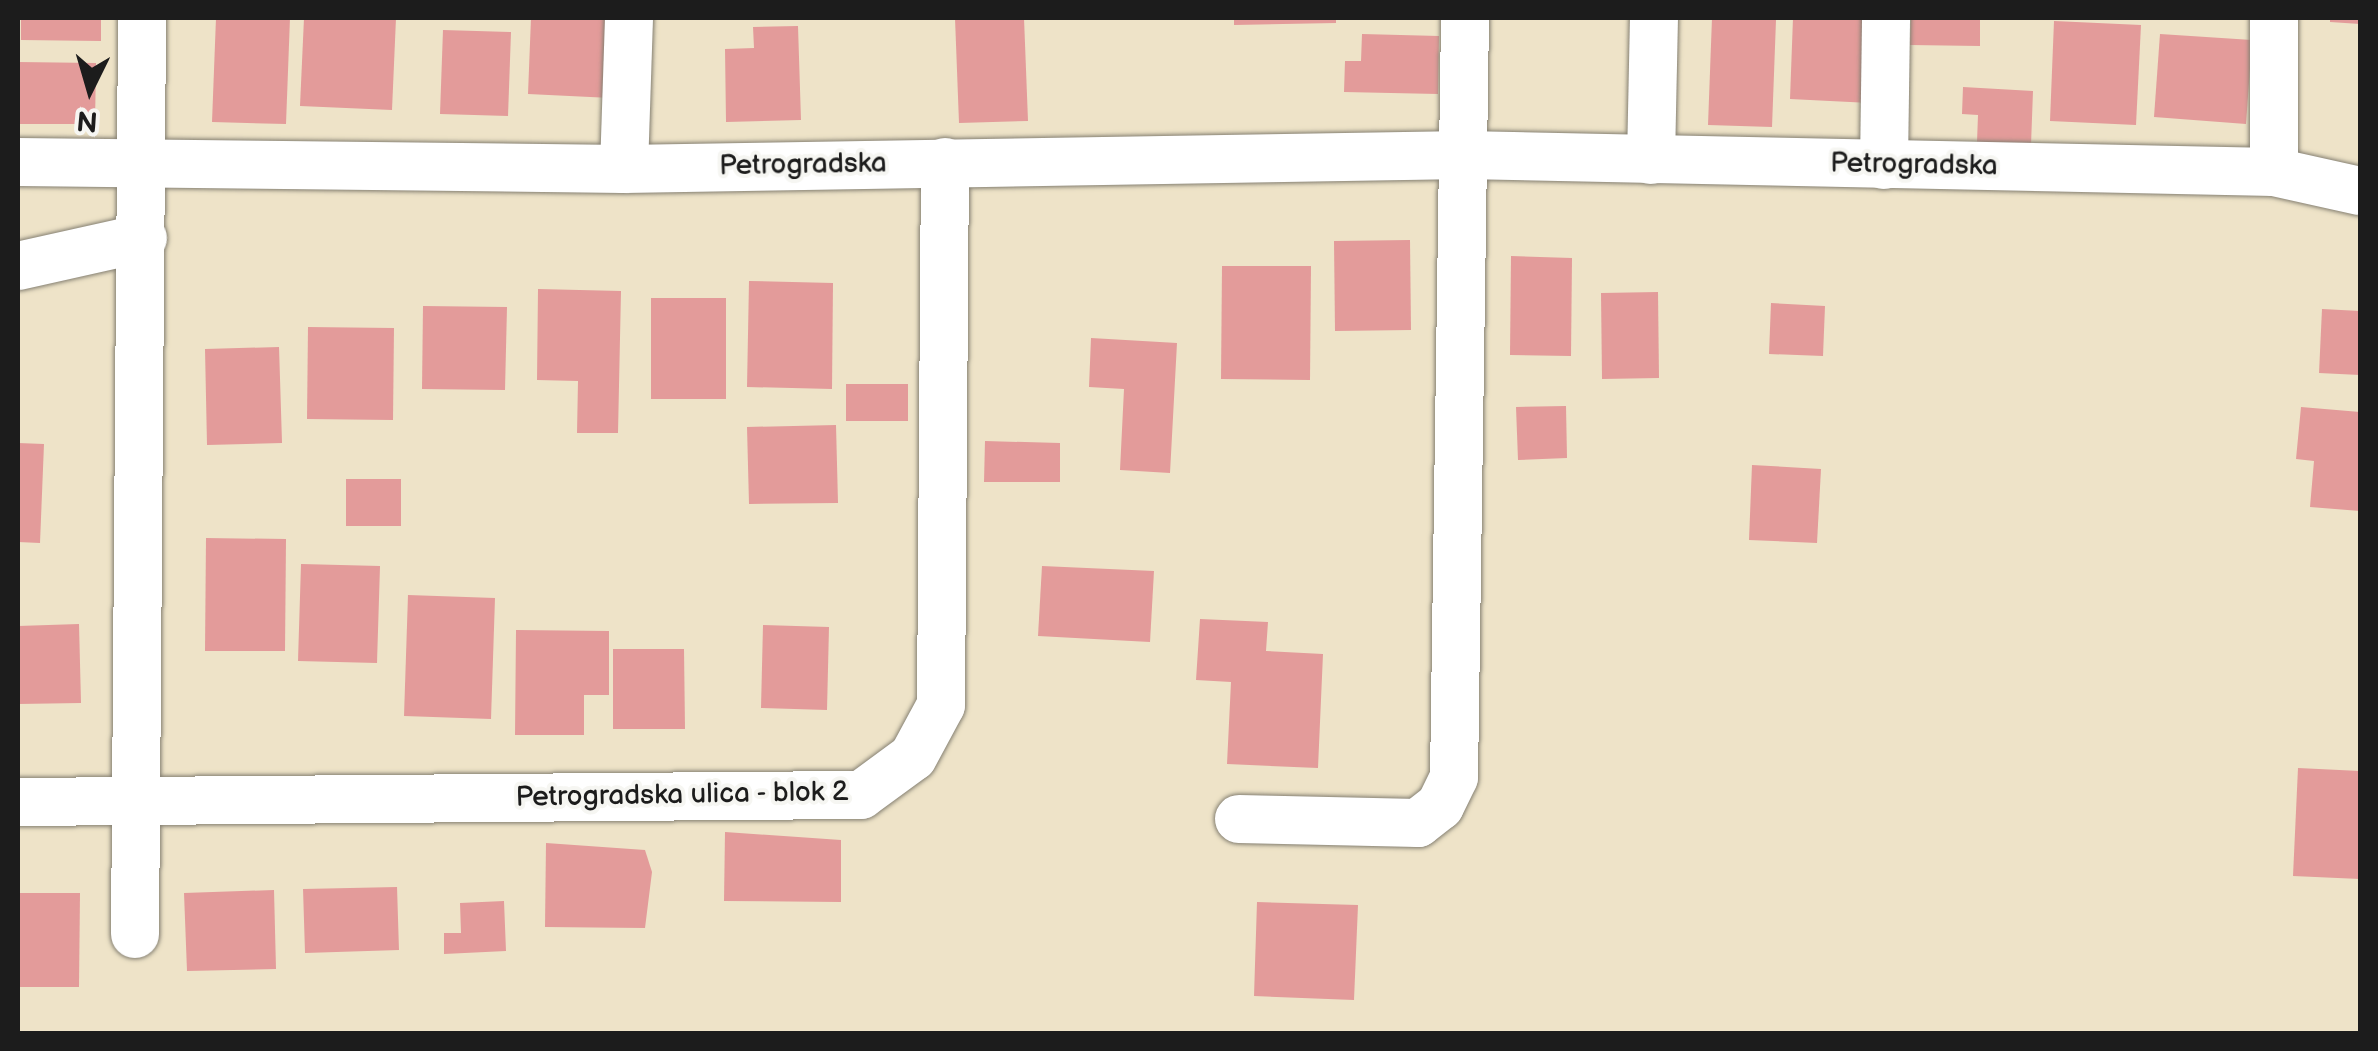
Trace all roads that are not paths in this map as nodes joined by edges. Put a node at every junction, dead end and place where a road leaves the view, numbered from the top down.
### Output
1 (142, 18) edge
2 (630, 18) edge
3 (1465, 18) edge
4 (1654, 18) edge
5 (1886, 18) edge
6 (2274, 18) edge
7 (1464, 154) junction
8 (1651, 160) junction
9 (18, 162) edge
10 (945, 162) junction
11 (142, 164) junction
12 (1884, 165) junction
13 (624, 169) junction
14 (2274, 172) junction
15 (2360, 191) edge
16 (143, 238) junction
17 (18, 266) edge
18 (134, 800) junction
19 (18, 802) edge
20 (1240, 819) dead end
21 (135, 934) dead end

1 - 11 street
2 - 13 street
3 - 7 street
4 - 8 street
5 - 12 street
6 - 14 street
7 - 8 street, Petrogradska
7 - 10 street, Petrogradska
7 - 20 street
8 - 12 street, Petrogradska
9 - 11 street, Petrogradska
10 - 13 street, Petrogradska
10 - 18 street, Petrogradska ulica - blok 2
11 - 13 street, Petrogradska
11 - 16 street
12 - 14 street, Petrogradska
14 - 15 street, Petrogradska
16 - 17 street
16 - 18 street
18 - 19 street, Petrogradska ulica - blok 2
18 - 21 street

